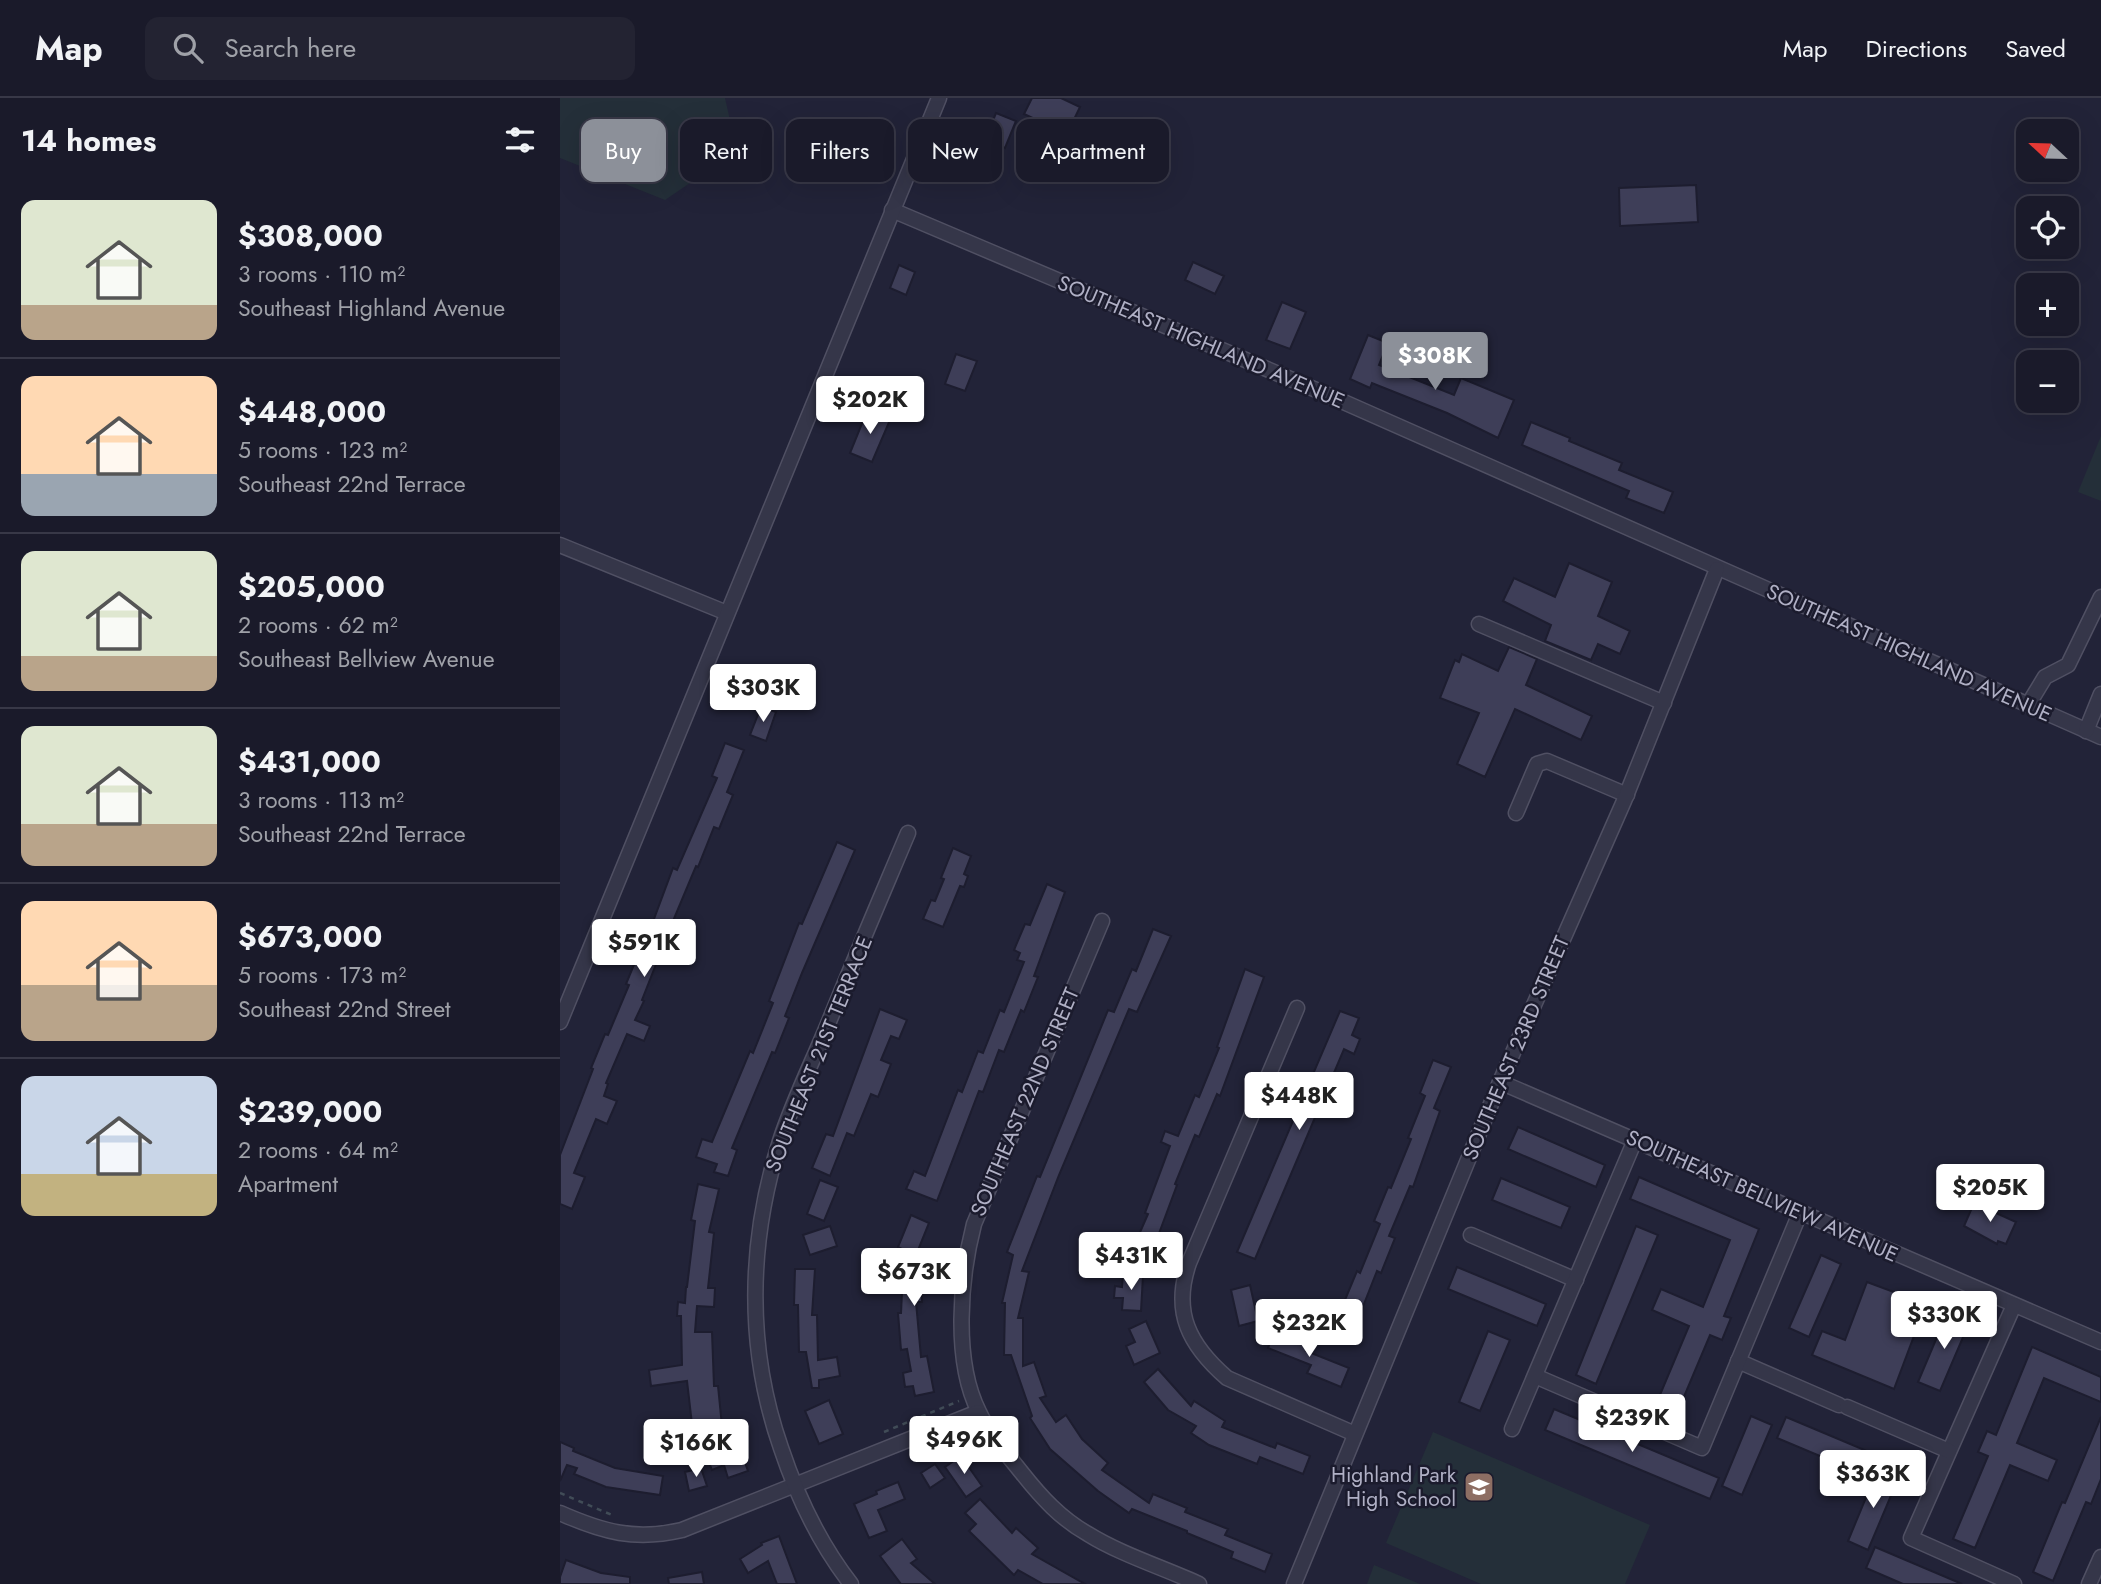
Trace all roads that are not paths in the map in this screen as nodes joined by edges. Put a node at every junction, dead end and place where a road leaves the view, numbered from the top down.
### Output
1 (939, 98) edge
2 (892, 210) junction
3 (560, 545) edge
4 (1717, 569) junction
5 (2101, 597) edge
6 (727, 613) junction
7 (1479, 624) dead end
8 (2101, 694) edge
9 (1664, 703) junction
10 (2028, 705) junction
11 (2086, 731) junction
12 (2101, 737) edge
13 (1626, 795) junction
14 (1516, 813) dead end
15 (908, 834) dead end
16 (1102, 921) dead end
17 (1297, 1008) dead end
18 (560, 1022) edge
19 (1500, 1082) junction
20 (1635, 1140) junction
21 (1800, 1213) junction
22 (1471, 1235) dead end
23 (1576, 1280) junction
24 (2014, 1305) junction
25 (2101, 1342) edge
26 (1738, 1361) junction
27 (1535, 1376) junction
28 (976, 1406) junction
29 (1512, 1429) dead end
30 (1355, 1434) junction
31 (1949, 1451) junction
32 (795, 1485) junction
33 (560, 1513) edge
34 (851, 1584) edge
35 (1199, 1584) edge
36 (1294, 1584) edge
37 (2014, 1584) edge

1 - 2 street
2 - 4 street, SOUTHEAST HIGHLAND AVENUE
2 - 6 street
3 - 6 street
4 - 9 street, SOUTHEAST 23RD STREET
4 - 10 street, SOUTHEAST HIGHLAND AVENUE
5 - 10 street
6 - 18 street
7 - 9 street
8 - 11 street
9 - 13 street, SOUTHEAST 23RD STREET
10 - 11 street, SOUTHEAST HIGHLAND AVENUE
11 - 12 street, SOUTHEAST HIGHLAND AVENUE
13 - 14 street
13 - 19 street, SOUTHEAST 23RD STREET
15 - 32 street, SOUTHEAST 21ST TERRACE
16 - 28 street, SOUTHEAST 22ND STREET
17 - 30 street
19 - 20 street, SOUTHEAST BELLVIEW AVENUE
19 - 30 street, SOUTHEAST 23RD STREET
20 - 21 street, SOUTHEAST BELLVIEW AVENUE
20 - 23 street
21 - 24 street, SOUTHEAST BELLVIEW AVENUE
21 - 26 street
22 - 23 street
23 - 27 street
24 - 25 street, SOUTHEAST BELLVIEW AVENUE
24 - 31 street
26 - 27 street
26 - 31 street
27 - 29 street
28 - 32 street
28 - 35 street
30 - 36 street, SOUTHEAST 23RD STREET
31 - 37 street
32 - 33 street
32 - 34 street, SOUTHEAST 21ST TERRACE

